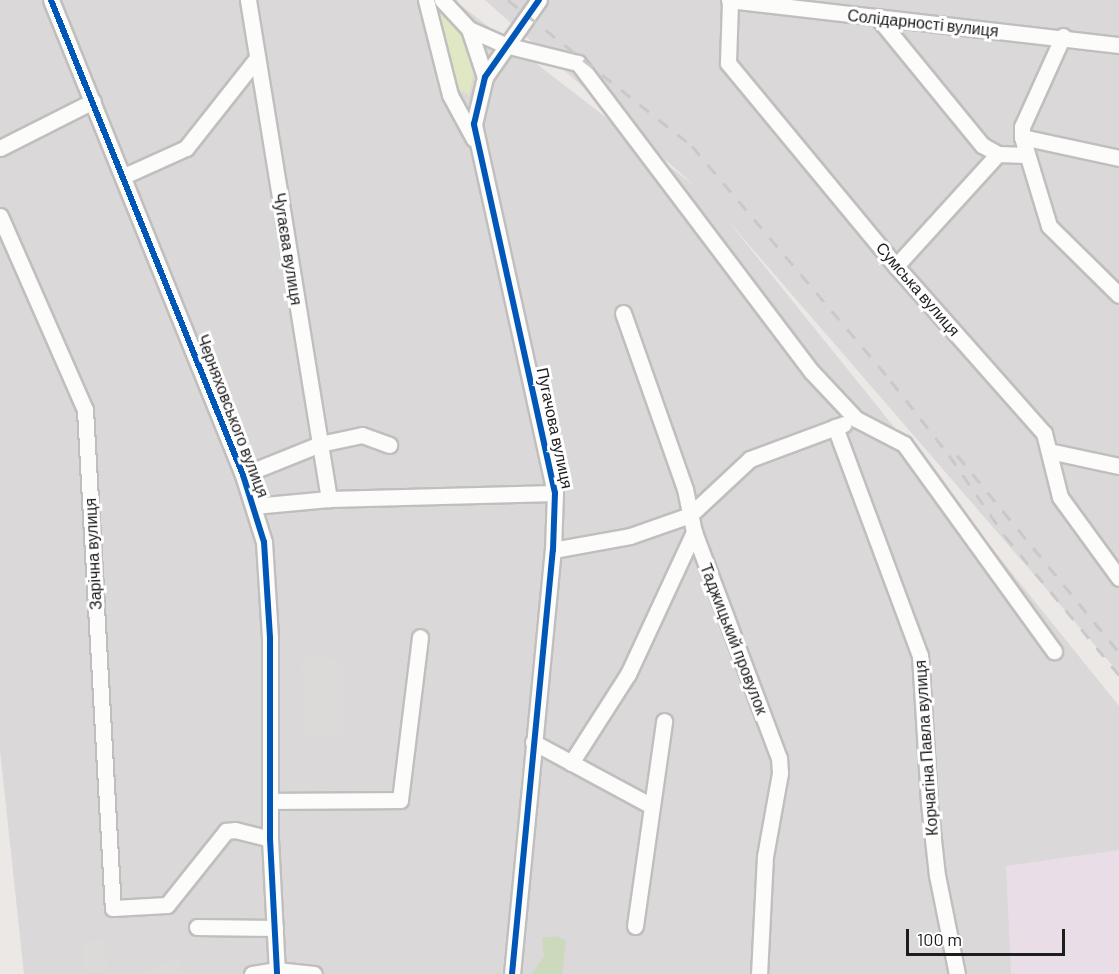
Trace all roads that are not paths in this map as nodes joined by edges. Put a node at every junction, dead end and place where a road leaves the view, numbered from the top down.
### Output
1 (51, 0) edge
2 (248, 0) edge
3 (426, 0) edge
4 (442, 0) edge
5 (539, 0) edge
6 (729, 1) edge
7 (879, 19) junction
8 (469, 29) junction
9 (1063, 36) junction
10 (506, 45) junction
11 (1119, 46) edge
12 (257, 58) junction
13 (485, 77) junction
14 (93, 101) junction
15 (1022, 136) junction
16 (475, 142) junction
17 (0, 148) edge
18 (998, 154) junction
19 (1026, 154) junction
20 (1119, 158) edge
21 (124, 176) junction
22 (0, 216) edge
23 (896, 266) junction
24 (1119, 295) edge
25 (622, 313) dead end
26 (856, 419) junction
27 (835, 427) junction
28 (320, 444) junction
29 (389, 445) dead end
30 (1049, 451) junction
31 (1119, 466) edge
32 (243, 475) junction
33 (555, 493) junction
34 (329, 499) junction
35 (254, 506) junction
36 (690, 515) junction
37 (694, 532) junction
38 (553, 550) junction
39 (1119, 578) edge
40 (420, 637) dead end
41 (1054, 651) dead end
42 (664, 721) dead end
43 (533, 742) junction
44 (571, 762) junction
45 (270, 801) junction
46 (650, 805) junction
47 (270, 839) junction
48 (635, 926) dead end
49 (197, 927) dead end
50 (274, 928) junction
51 (277, 972) edge
52 (252, 974) edge
53 (314, 974) edge
54 (512, 974) edge
55 (759, 974) edge
56 (957, 974) edge

1 - 14 street, Черняховського вулиця
2 - 12 street, Чугаєва вулиця
3 - 16 street, Пугачова вулиця
4 - 8 street
5 - 10 street, Пугачова вулиця
6 - 7 street, Солідарності вулиця
6 - 23 street, Сумська вулиця
7 - 9 street, Солідарності вулиця
7 - 18 street
8 - 10 street
8 - 13 street
9 - 11 street, Солідарності вулиця
9 - 15 street
10 - 13 street, Пугачова вулиця
10 - 26 street
12 - 21 street
12 - 28 street, Чугаєва вулиця
13 - 16 street, Пугачова вулиця
14 - 17 street
14 - 21 street, Черняховського вулиця
15 - 19 street
15 - 20 street
16 - 33 street, Пугачова вулиця
18 - 19 street
18 - 23 street
19 - 24 street
21 - 32 street, Черняховського вулиця
22 - 47 street, Зарічна вулиця
23 - 30 street, Сумська вулиця
25 - 36 street, Таджицький провулок
26 - 27 street
26 - 41 street
27 - 36 street
27 - 56 street, Корчагіна Павла вулиця
28 - 29 street
28 - 32 street
28 - 34 street, Чугаєва вулиця
30 - 31 street
30 - 39 street, Сумська вулиця
32 - 35 street, Черняховського вулиця
33 - 34 street
33 - 38 street, Пугачова вулиця
34 - 35 street
35 - 45 street, Черняховського вулиця
36 - 37 street, Таджицький провулок
36 - 38 street
37 - 44 street
37 - 55 street, Таджицький провулок
38 - 43 street, Пугачова вулиця
40 - 45 street
42 - 46 street
43 - 44 street
43 - 54 street, Пугачова вулиця
44 - 46 street
45 - 47 street, Черняховського вулиця
46 - 48 street
47 - 50 street, Черняховського вулиця
49 - 50 street
50 - 51 street, Черняховського вулиця
51 - 52 street
51 - 53 street

